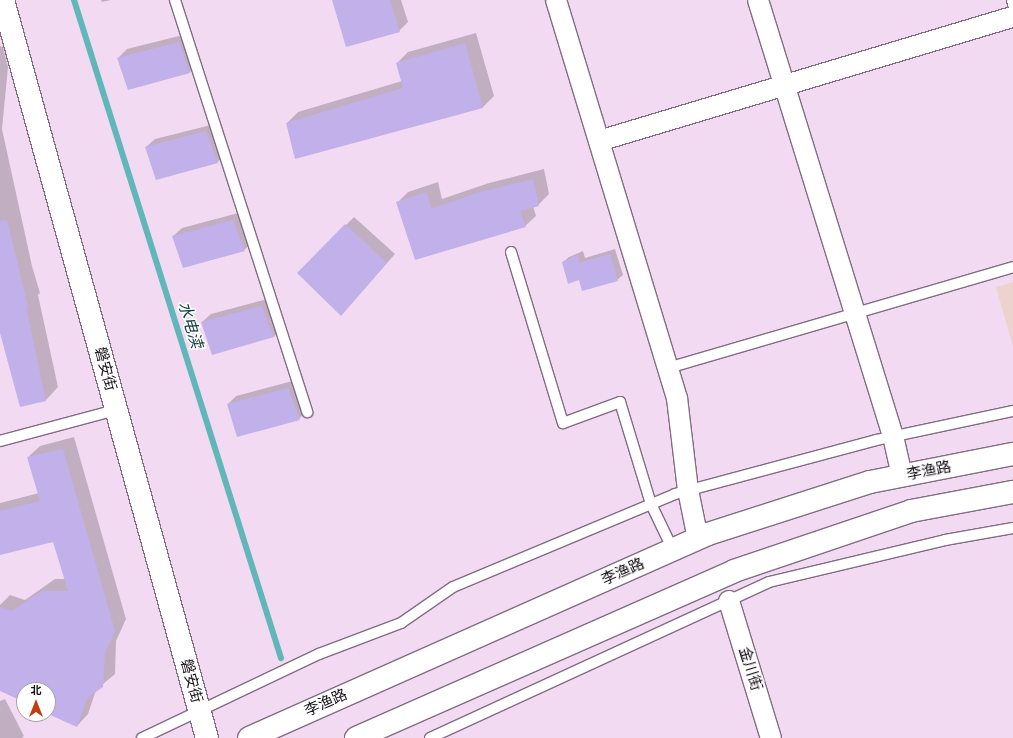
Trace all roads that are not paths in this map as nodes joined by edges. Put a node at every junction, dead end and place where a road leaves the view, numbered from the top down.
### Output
1 (3, 0) edge
2 (175, 0) edge
3 (556, 0) edge
4 (758, 0) edge
5 (1012, 0) edge
6 (1013, 4) edge
7 (1013, 17) edge
8 (784, 85) junction
9 (599, 141) junction
10 (511, 252) dead end
11 (1013, 268) edge
12 (855, 314) junction
13 (668, 368) junction
14 (116, 410) junction
15 (1013, 411) edge
16 (307, 412) dead end
17 (893, 436) junction
18 (0, 441) edge
19 (1013, 454) edge
20 (902, 476) junction
21 (688, 490) junction
22 (1013, 492) edge
23 (651, 504) junction
24 (1013, 528) edge
25 (698, 539) junction
26 (673, 550) junction
27 (729, 600) junction
28 (200, 711) junction
29 (142, 738) edge
30 (207, 738) edge
31 (248, 738) edge
32 (356, 738) edge
33 (430, 738) edge
34 (771, 738) edge

1 - 14 main road, 磐安街
2 - 16 lane
3 - 9 street
4 - 8 street
5 - 6 lane
7 - 8 street
8 - 9 street
8 - 12 street
9 - 13 street
10 - 23 lane
11 - 12 lane
12 - 13 lane
12 - 17 street
13 - 21 street
14 - 18 lane
14 - 28 main road, 磐安街
15 - 17 lane
17 - 20 street
17 - 21 lane
19 - 20 main road, 李渔路
20 - 25 main road, 李渔路
21 - 23 lane
21 - 25 street
22 - 32 main road
23 - 26 lane
23 - 28 lane
24 - 27 lane
25 - 26 main road, 李渔路
26 - 31 main road, 李渔路
27 - 33 lane
27 - 34 street, 金川街
28 - 29 lane
28 - 30 main road, 磐安街

